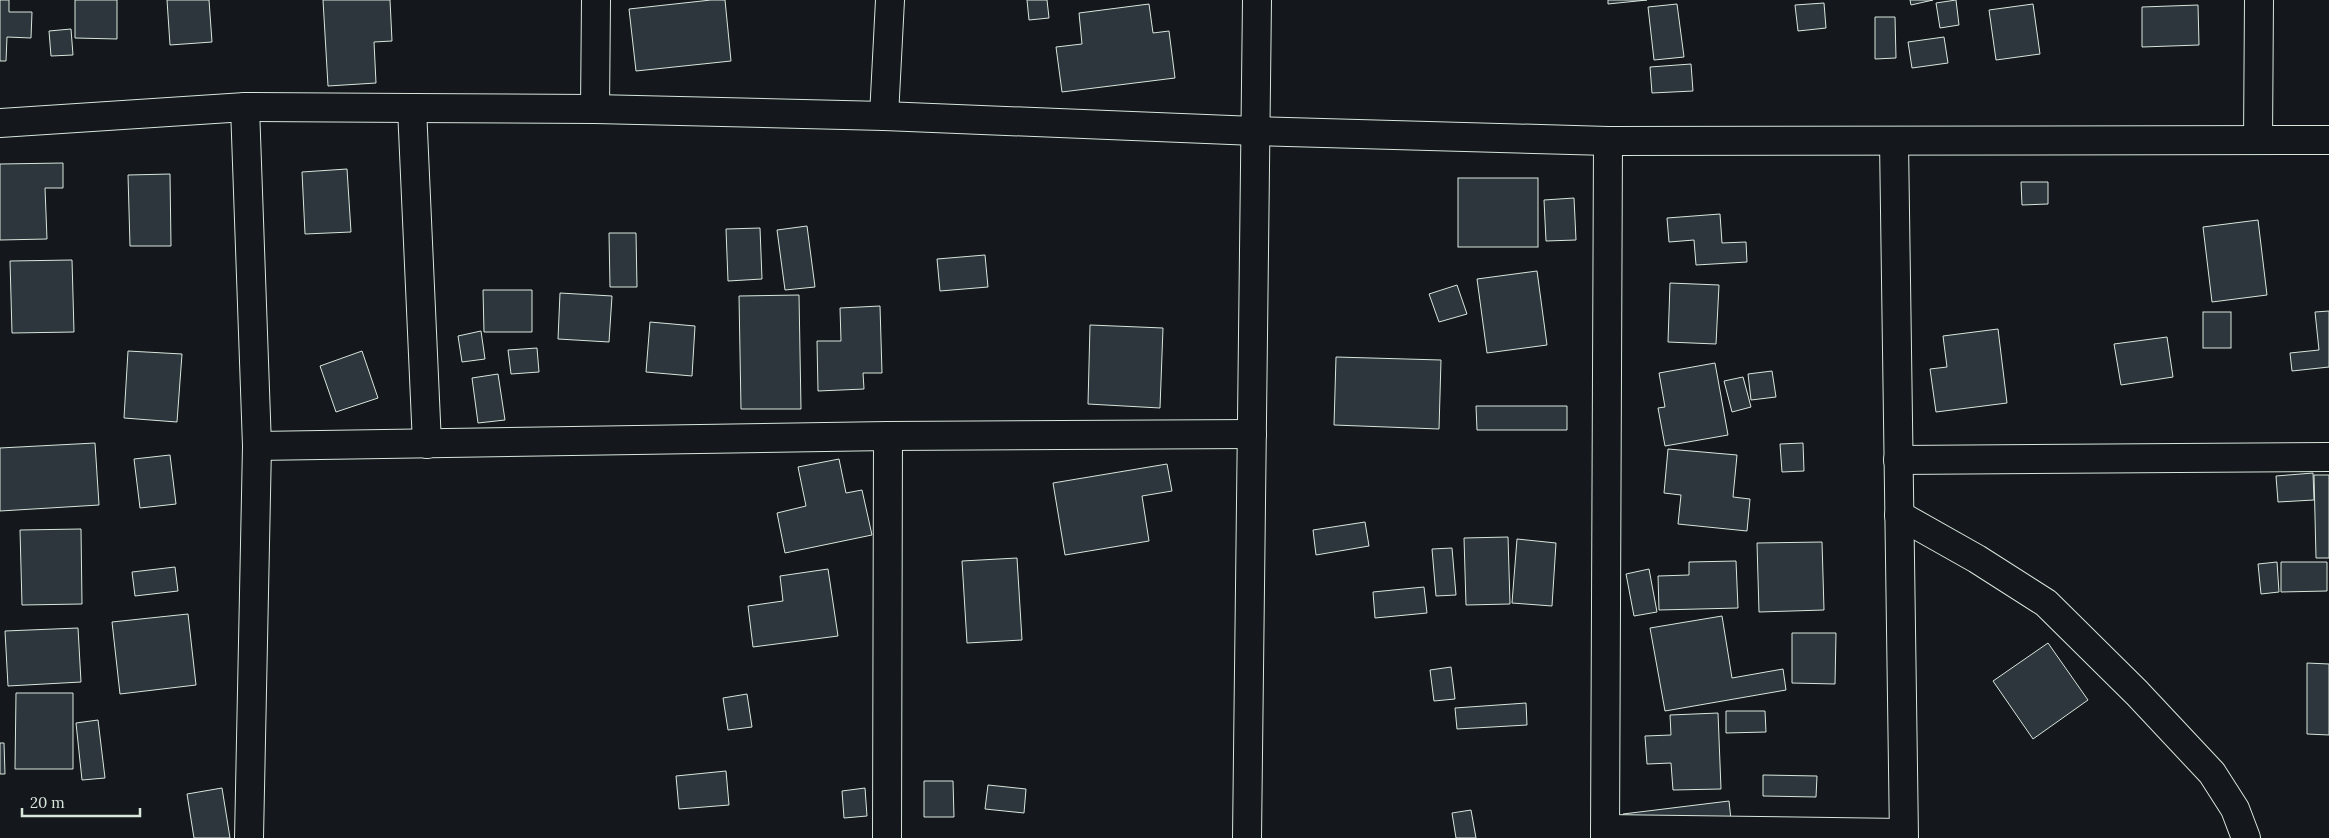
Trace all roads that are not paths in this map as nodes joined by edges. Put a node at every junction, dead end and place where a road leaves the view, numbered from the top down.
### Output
1 (596, 0) edge
2 (890, 0) edge
3 (1257, 0) edge
4 (2258, 0) edge
5 (246, 107) junction
6 (412, 108) junction
7 (595, 109) junction
8 (884, 116) junction
9 (0, 123) edge
10 (1256, 131) junction
11 (2258, 140) junction
12 (2329, 140) edge
13 (1608, 141) junction
14 (1894, 141) junction
15 (1252, 434) junction
16 (888, 436) junction
17 (427, 444) junction
18 (257, 446) junction
19 (2329, 456) edge
20 (1898, 460) junction
21 (1899, 515) junction
22 (1605, 833) edge
23 (1904, 836) edge
24 (249, 838) edge
25 (887, 838) edge
26 (1246, 838) edge
27 (2246, 838) edge

1 - 7 street
2 - 8 street
3 - 10 street
4 - 11 street
5 - 6 street
5 - 9 street
5 - 18 street
6 - 7 street
6 - 17 street
7 - 8 street
8 - 10 street
10 - 13 street
10 - 15 street
11 - 12 street
11 - 14 street
13 - 14 street
13 - 22 street
14 - 20 street
15 - 16 street
15 - 26 street
16 - 17 street
16 - 25 street
17 - 18 street
18 - 24 street
19 - 20 street
20 - 21 street
21 - 23 street
21 - 27 street
22 - 23 street

